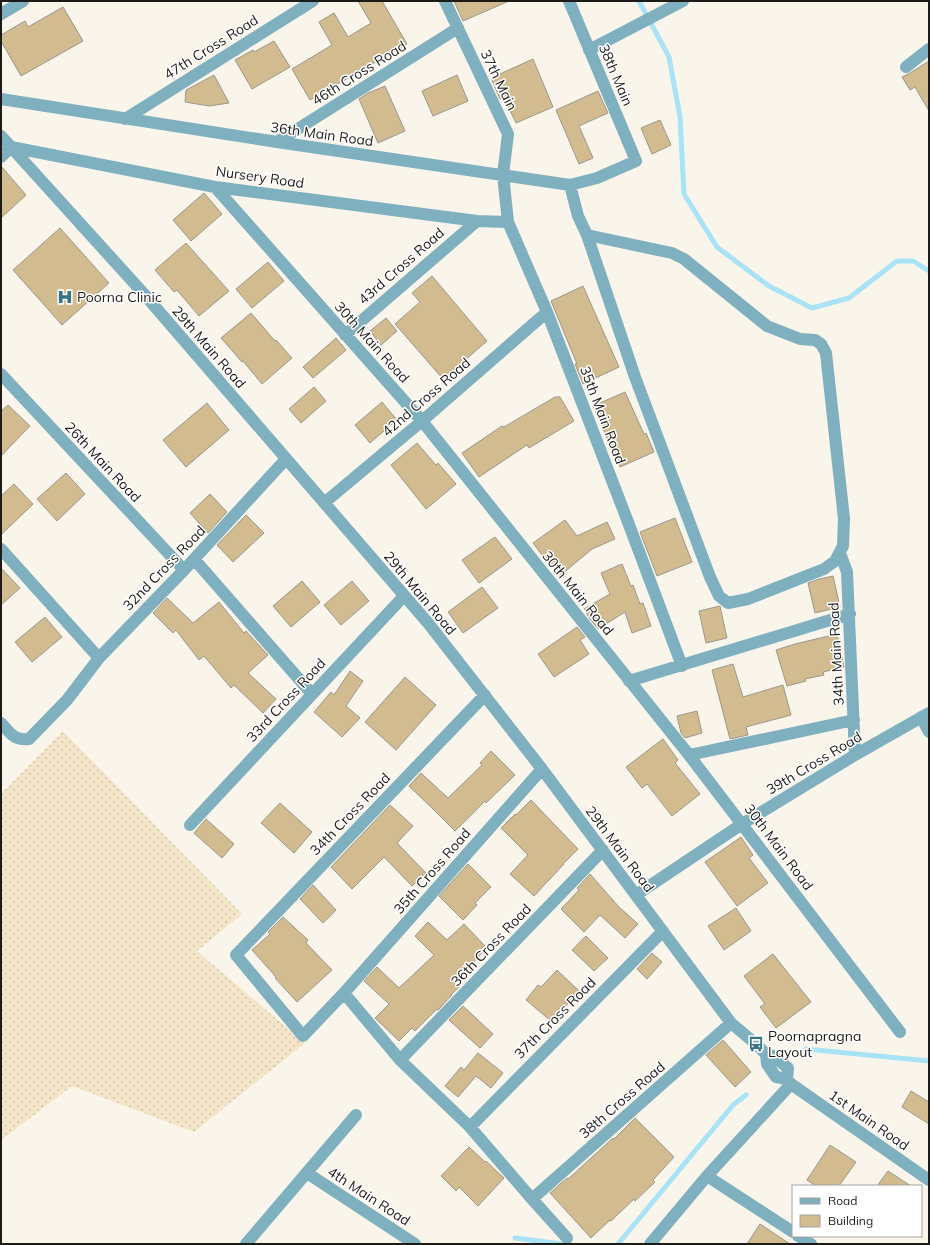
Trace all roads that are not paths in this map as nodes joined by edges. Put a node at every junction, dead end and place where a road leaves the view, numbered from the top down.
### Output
1 (23, 1) edge
2 (313, 1) edge
3 (445, 1) edge
4 (569, 1) edge
5 (684, 1) edge
6 (1, 14) edge
7 (458, 28) junction
8 (929, 49) edge
9 (589, 50) junction
10 (906, 67) dead end
11 (1, 99) edge
12 (125, 119) junction
13 (1, 136) edge
14 (277, 142) junction
15 (11, 147) junction
16 (1, 157) edge
17 (636, 161) joint
18 (503, 175) junction
19 (570, 185) junction
20 (215, 187) junction
21 (476, 220) junction
22 (508, 222) junction
23 (587, 235) junction
24 (547, 312) junction
25 (345, 334) junction
26 (1, 374) edge
27 (422, 421) junction
28 (286, 459) junction
29 (324, 503) junction
30 (1, 549) edge
31 (840, 553) junction
32 (194, 559) junction
33 (184, 570) junction
34 (404, 596) junction
35 (850, 614) junction
36 (99, 658) junction
37 (682, 666) junction
38 (629, 682) junction
39 (312, 694) junction
40 (485, 695) junction
41 (925, 715) edge
42 (854, 720) junction
43 (1, 723) edge
44 (929, 732) edge
45 (861, 752) junction
46 (689, 755) junction
47 (542, 769) junction
48 (742, 824) junction
49 (190, 825) dead end
50 (603, 850) junction
51 (636, 895) junction
52 (662, 931) junction
53 (236, 955) joint
54 (344, 993) junction
55 (731, 1023) junction
56 (900, 1032) dead end
57 (400, 1060) junction
58 (789, 1081) junction
59 (356, 1115) dead end
60 (470, 1126) junction
61 (307, 1173) junction
62 (707, 1176) junction
63 (929, 1180) edge
64 (532, 1199) junction
65 (792, 1231) edge
66 (800, 1237) edge
67 (567, 1238) dead end
68 (246, 1244) edge
69 (415, 1244) edge
70 (650, 1244) edge
71 (810, 1244) edge

1 - 6 street
2 - 12 street, 47th Cross Road
3 - 7 street, 37th Main
4 - 9 street, 38th Main
5 - 9 street
7 - 14 street, 46th Cross Road
7 - 18 street, 37th Main
8 - 10 street
9 - 17 street, 38th Main
11 - 12 street, 36th Main Road
12 - 14 street, 36th Main Road
13 - 15 street, 29th Main Road
14 - 18 street, 36th Main Road
15 - 16 street
15 - 20 street, Nursery Road
15 - 28 street, 29th Main Road
17 - 19 street, 36th Main Road
18 - 19 street, 36th Main Road
18 - 22 street, 35th Main Road
19 - 23 street
20 - 21 street, Nursery Road
20 - 25 street, 30th Main Road
21 - 22 street, Nursery Road
21 - 25 street, 43rd Cross Road
22 - 24 street, 35th Main Road
23 - 31 street
23 - 31 street
24 - 27 street, 42nd Cross Road
24 - 37 street, 35th Main Road
25 - 27 street, 30th Main Road
26 - 33 street, 26th Main Road
27 - 29 street, 42nd Cross Road
27 - 38 street, 30th Main Road
28 - 29 street, 29th Main Road
28 - 32 street, 32nd Cross Road
29 - 34 street, 29th Main Road
30 - 36 street
31 - 35 street, 34th Main Road
32 - 33 street, 32nd Cross Road
32 - 39 street
33 - 36 street, 32nd Cross Road
34 - 39 street, 33rd Cross Road
34 - 40 street, 29th Main Road
35 - 37 street
35 - 42 street, 34th Main Road
36 - 43 street, 32nd Cross Road
37 - 38 street
38 - 46 street, 30th Main Road
39 - 49 street, 33rd Cross Road
40 - 47 street, 29th Main Road
40 - 53 street, 34th Cross Road
41 - 44 street
41 - 45 street, 39th Cross Road
42 - 45 street, 34th Main Road
42 - 46 street
45 - 48 street, 39th Cross Road
46 - 48 street, 30th Main Road
47 - 50 street, 29th Main Road
47 - 54 street, 35th Cross Road
48 - 51 street, 39th Cross Road
48 - 56 street, 30th Main Road
50 - 51 street, 29th Main Road
50 - 57 street, 36th Cross Road
51 - 52 street, 29th Main Road
52 - 55 street, 29th Main Road
52 - 60 street, 37th Cross Road
53 - 54 street, 35th Cross Road
54 - 57 street
55 - 58 street, 29th Main Road
55 - 64 street, 38th Cross Road
57 - 60 street
58 - 62 street
58 - 63 street, 1st Main Road
59 - 61 street
60 - 64 street
61 - 68 street
61 - 69 street, 4th Main Road
62 - 65 street
62 - 70 street
64 - 67 street
66 - 71 street

